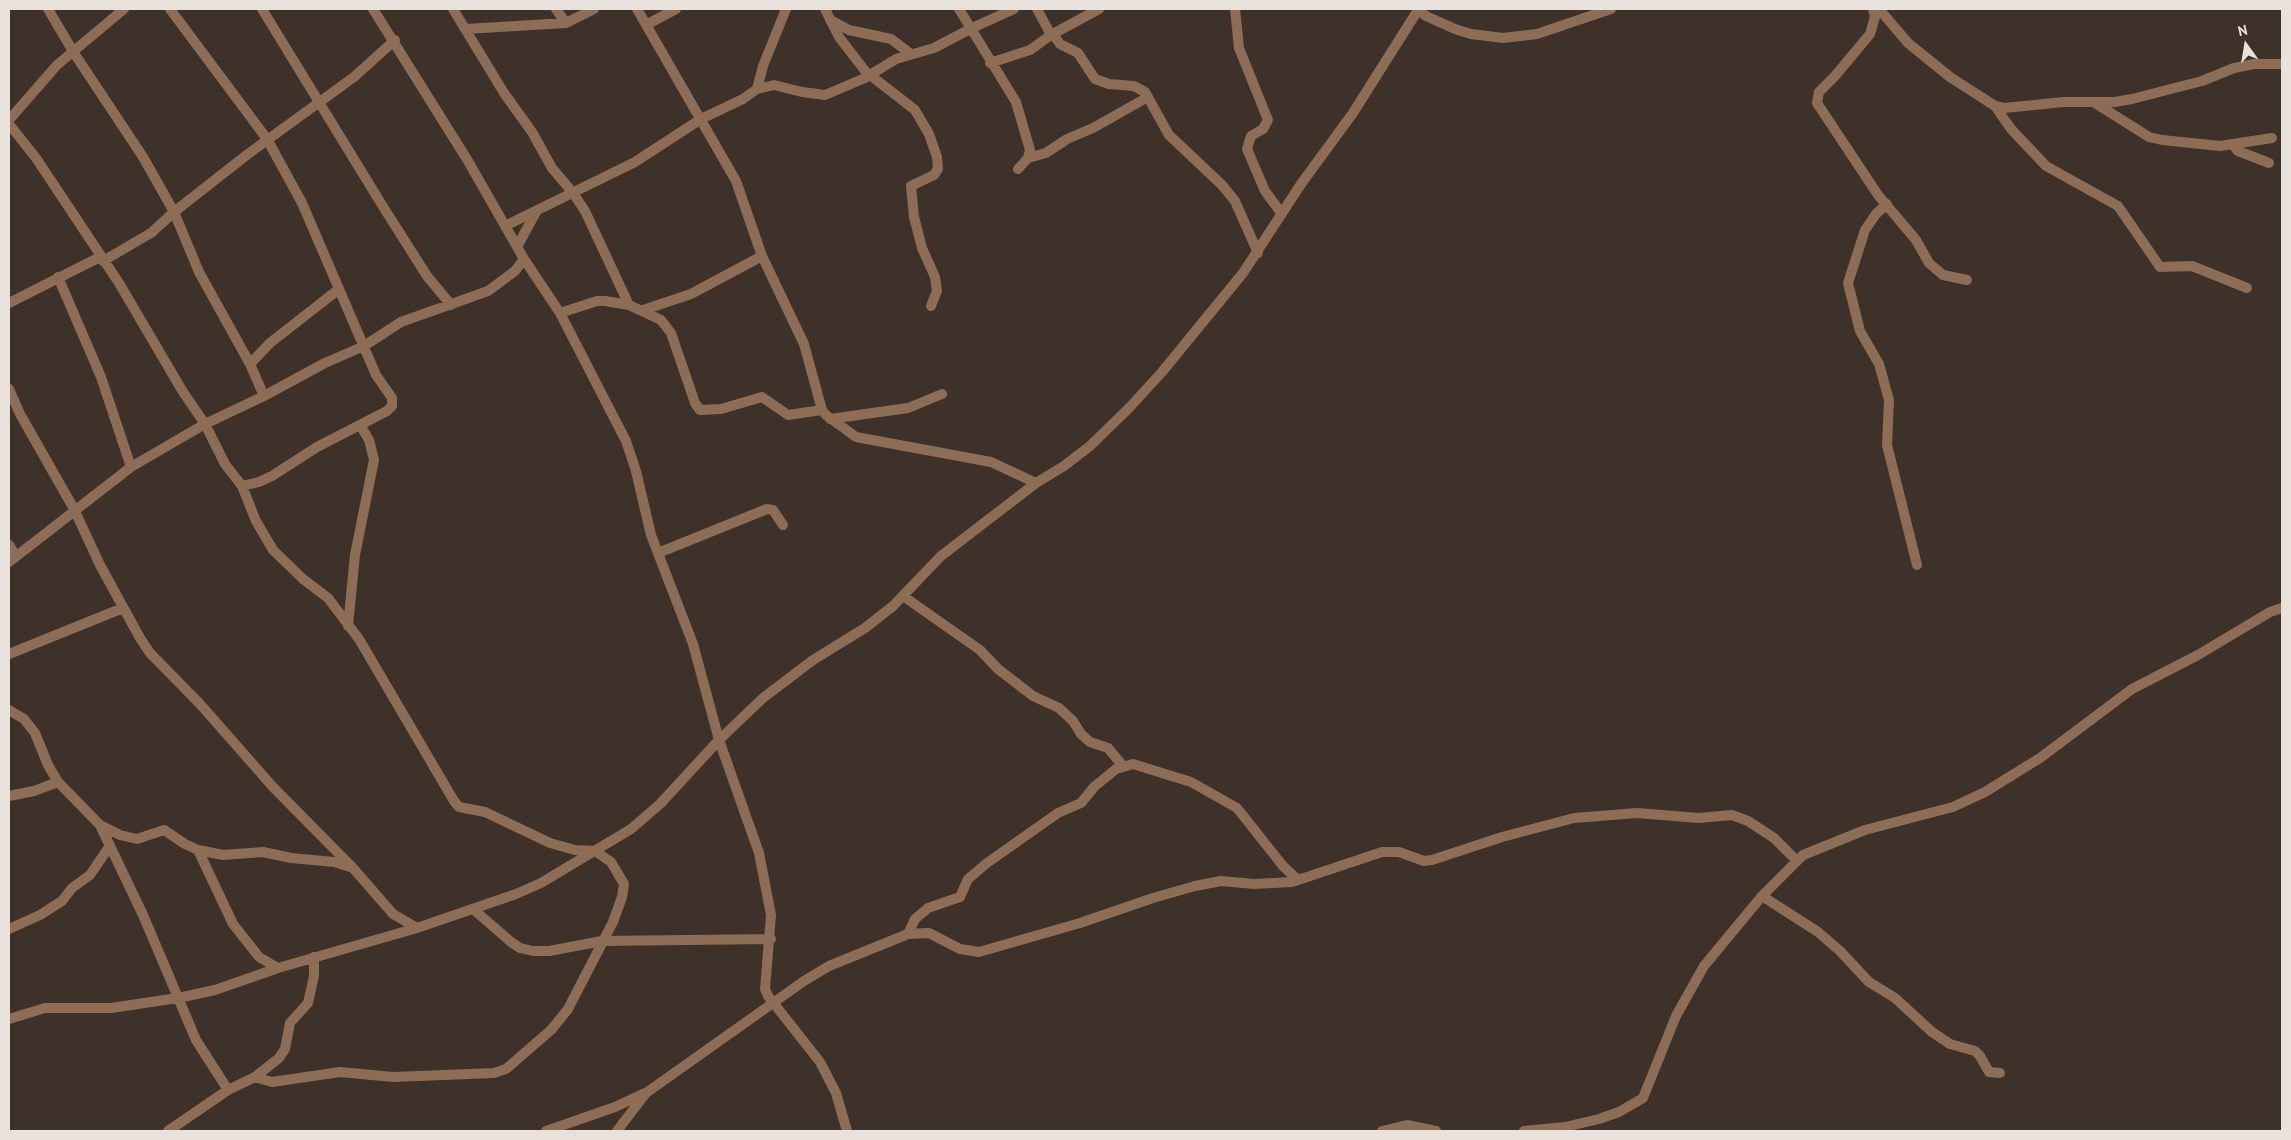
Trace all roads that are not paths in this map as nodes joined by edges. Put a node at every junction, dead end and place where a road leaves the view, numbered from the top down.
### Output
1 (48, 9) edge
2 (123, 9) edge
3 (170, 9) edge
4 (262, 9) edge
5 (373, 9) edge
6 (453, 9) edge
7 (556, 9) edge
8 (594, 9) edge
9 (637, 9) edge
10 (676, 9) edge
11 (786, 9) edge
12 (825, 9) edge
13 (959, 9) edge
14 (1014, 9) edge
15 (1037, 9) edge
16 (1099, 9) edge
17 (1418, 9) edge
18 (1611, 9) edge
19 (1873, 9) edge
20 (1879, 9) edge
21 (1238, 10) edge
22 (830, 20) junction
23 (566, 23) junction
24 (646, 25) junction
25 (972, 28) junction
26 (465, 29) junction
27 (1052, 34) junction
28 (395, 40) junction
29 (74, 53) junction
30 (911, 54) junction
31 (990, 63) junction
32 (2282, 64) edge
33 (869, 75) junction
34 (757, 89) junction
35 (1148, 97) junction
36 (317, 102) junction
37 (2092, 102) junction
38 (1995, 106) junction
39 (702, 119) junction
40 (9, 120) edge
41 (9, 124) edge
42 (2272, 138) dead end
43 (268, 139) junction
44 (2232, 144) junction
45 (1028, 158) junction
46 (2269, 163) dead end
47 (1018, 169) dead end
48 (573, 193) junction
49 (1887, 204) junction
50 (174, 212) junction
51 (536, 212) junction
52 (1282, 214) junction
53 (505, 226) junction
54 (518, 245) junction
55 (1258, 253) junction
56 (762, 256) junction
57 (524, 258) junction
58 (102, 259) junction
59 (58, 278) junction
60 (1967, 280) dead end
61 (2247, 288) dead end
62 (339, 289) junction
63 (9, 303) edge
64 (451, 305) junction
65 (630, 306) junction
66 (931, 306) dead end
67 (642, 310) junction
68 (560, 313) junction
69 (364, 346) junction
70 (250, 364) junction
71 (9, 389) edge
72 (942, 394) dead end
73 (264, 396) junction
74 (822, 410) junction
75 (830, 419) junction
76 (205, 424) junction
77 (360, 425) junction
78 (131, 467) junction
79 (1036, 483) junction
80 (242, 486) junction
81 (74, 509) junction
82 (782, 525) dead end
83 (9, 545) edge
84 (658, 553) junction
85 (12, 559) edge
86 (1917, 565) dead end
87 (903, 596) junction
88 (123, 608) junction
89 (2282, 608) edge
90 (348, 626) junction
91 (9, 654) edge
92 (9, 710) edge
93 (719, 740) junction
94 (1123, 766) junction
95 (58, 782) junction
96 (9, 796) edge
97 (100, 825) junction
98 (109, 847) junction
99 (198, 850) junction
100 (595, 852) junction
101 (1796, 860) junction
102 (353, 868) junction
103 (1298, 880) junction
104 (1762, 896) junction
105 (473, 909) junction
106 (9, 928) edge
107 (417, 928) junction
108 (908, 934) junction
109 (771, 939) junction
110 (602, 941) junction
111 (314, 957) junction
112 (278, 968) junction
113 (178, 998) junction
114 (774, 1004) junction
115 (9, 1019) edge
116 (2000, 1073) dead end
117 (256, 1077) junction
118 (228, 1090) junction
119 (646, 1093) junction
120 (168, 1131) edge
121 (546, 1131) edge
122 (617, 1131) edge
123 (847, 1131) edge
124 (1382, 1131) edge
125 (1436, 1131) edge
126 (1524, 1131) edge

1 - 29 street
2 - 29 street
3 - 43 street
4 - 36 street
5 - 28 street
6 - 26 street
7 - 23 street
8 - 23 street
9 - 24 street
10 - 24 street
11 - 34 street
12 - 22 street
13 - 25 street
14 - 25 street
15 - 27 street
16 - 27 street
17 - 18 street
17 - 52 street
19 - 49 street
20 - 38 street
21 - 52 street
22 - 30 street
22 - 33 street
23 - 26 street
24 - 39 street
25 - 30 street
25 - 31 street
26 - 48 street
27 - 31 street
27 - 35 street
28 - 36 street
28 - 53 street
29 - 40 street
29 - 50 street
30 - 33 street
31 - 45 street
32 - 37 street
33 - 34 street
33 - 66 street
34 - 39 street
35 - 45 street
35 - 55 street
36 - 43 street
36 - 64 street
37 - 38 street
37 - 44 street
38 - 61 street
39 - 48 street
39 - 56 street
41 - 58 street
42 - 44 street
43 - 50 street
43 - 62 street
44 - 46 street
45 - 47 street
48 - 51 street
48 - 65 street
49 - 60 street
49 - 86 street
50 - 58 street
50 - 70 street
51 - 53 street
51 - 54 street
52 - 55 street
53 - 54 street
54 - 57 street
55 - 79 street
56 - 67 street
56 - 74 street
57 - 64 street
57 - 68 street
58 - 59 street
58 - 76 street
59 - 63 street
59 - 78 street
62 - 69 street
62 - 70 street
64 - 69 street
65 - 67 street
65 - 68 street
67 - 74 street
68 - 84 street
69 - 73 street
69 - 77 street
70 - 73 street
71 - 81 street
72 - 75 street
73 - 76 street
74 - 75 street
75 - 79 street
76 - 78 street
76 - 80 street
77 - 80 street
77 - 90 street
78 - 81 street
79 - 87 street
80 - 90 street
81 - 85 street
81 - 88 street
82 - 84 street
83 - 85 street
84 - 93 street
87 - 93 street
87 - 94 street
88 - 91 street
88 - 102 street
89 - 101 street
90 - 100 street
92 - 95 street
93 - 100 street
93 - 109 street
94 - 103 street
94 - 108 street
95 - 96 street
95 - 97 street
97 - 98 street
97 - 99 street
98 - 106 street
98 - 113 street
99 - 102 street
99 - 112 street
100 - 105 street
100 - 110 street
101 - 103 street
101 - 104 street
102 - 107 street
103 - 108 street
104 - 116 street
104 - 126 street
105 - 107 street
105 - 110 street
107 - 111 street
108 - 114 street
109 - 110 street
109 - 114 street
110 - 117 street
111 - 112 street
111 - 117 street
112 - 113 street
113 - 115 street
113 - 118 street
114 - 119 street
114 - 123 street
117 - 118 street
118 - 120 street
119 - 121 street
119 - 122 street
124 - 125 street

